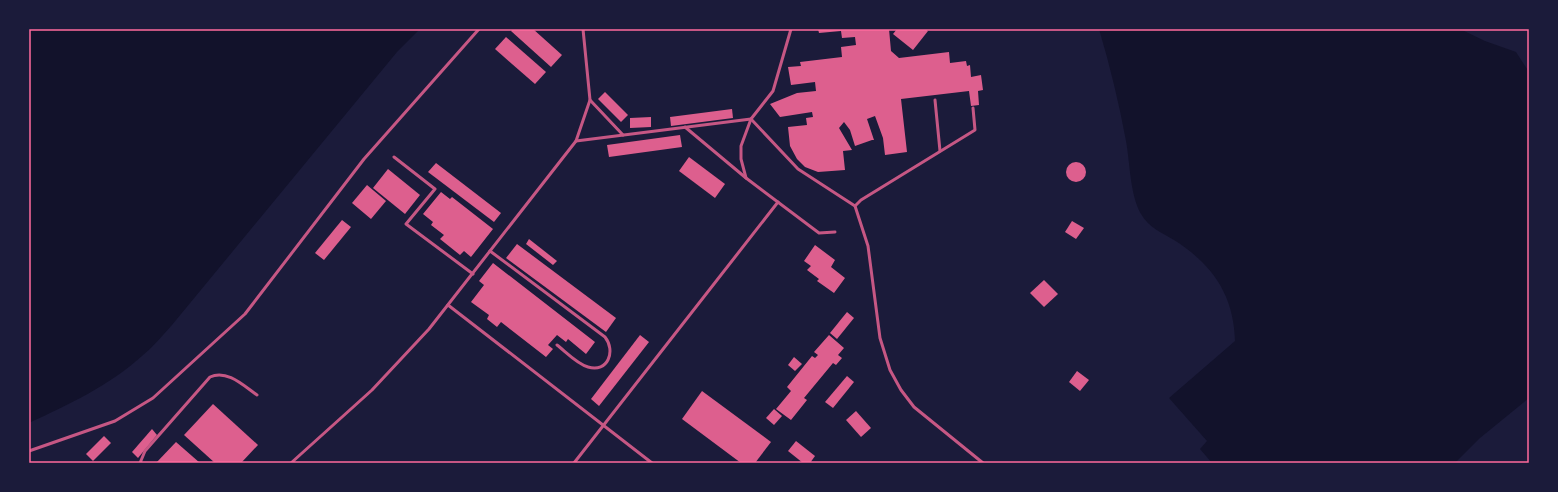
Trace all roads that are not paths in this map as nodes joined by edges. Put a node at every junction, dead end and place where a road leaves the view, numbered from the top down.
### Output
1 (479, 29) edge
2 (582, 29) edge
3 (792, 29) edge
4 (590, 100) junction
5 (935, 100) dead end
6 (973, 108) dead end
7 (751, 119) junction
8 (685, 127) junction
9 (623, 135) junction
10 (576, 141) junction
11 (940, 151) junction
12 (394, 157) dead end
13 (746, 178) junction
14 (778, 202) junction
15 (855, 206) junction
16 (835, 232) dead end
17 (490, 251) junction
18 (473, 274) junction
19 (448, 305) junction
20 (557, 345) dead end
21 (257, 395) dead end
22 (603, 425) junction
23 (29, 451) edge
24 (140, 463) edge
25 (291, 463) edge
26 (574, 463) edge
27 (652, 463) edge
28 (983, 463) edge

1 - 23 lane
2 - 4 lane
3 - 7 lane
4 - 9 lane
4 - 10 lane
5 - 11 lane
6 - 11 lane
7 - 8 lane
7 - 13 lane
7 - 15 lane
8 - 9 lane
8 - 13 lane
9 - 10 lane
10 - 17 lane
11 - 15 lane
12 - 18 lane
13 - 14 lane
14 - 16 lane
14 - 22 lane
15 - 28 lane
17 - 18 lane
17 - 20 lane
18 - 19 lane
19 - 22 lane
19 - 25 lane
21 - 24 lane
22 - 26 lane
22 - 27 lane

